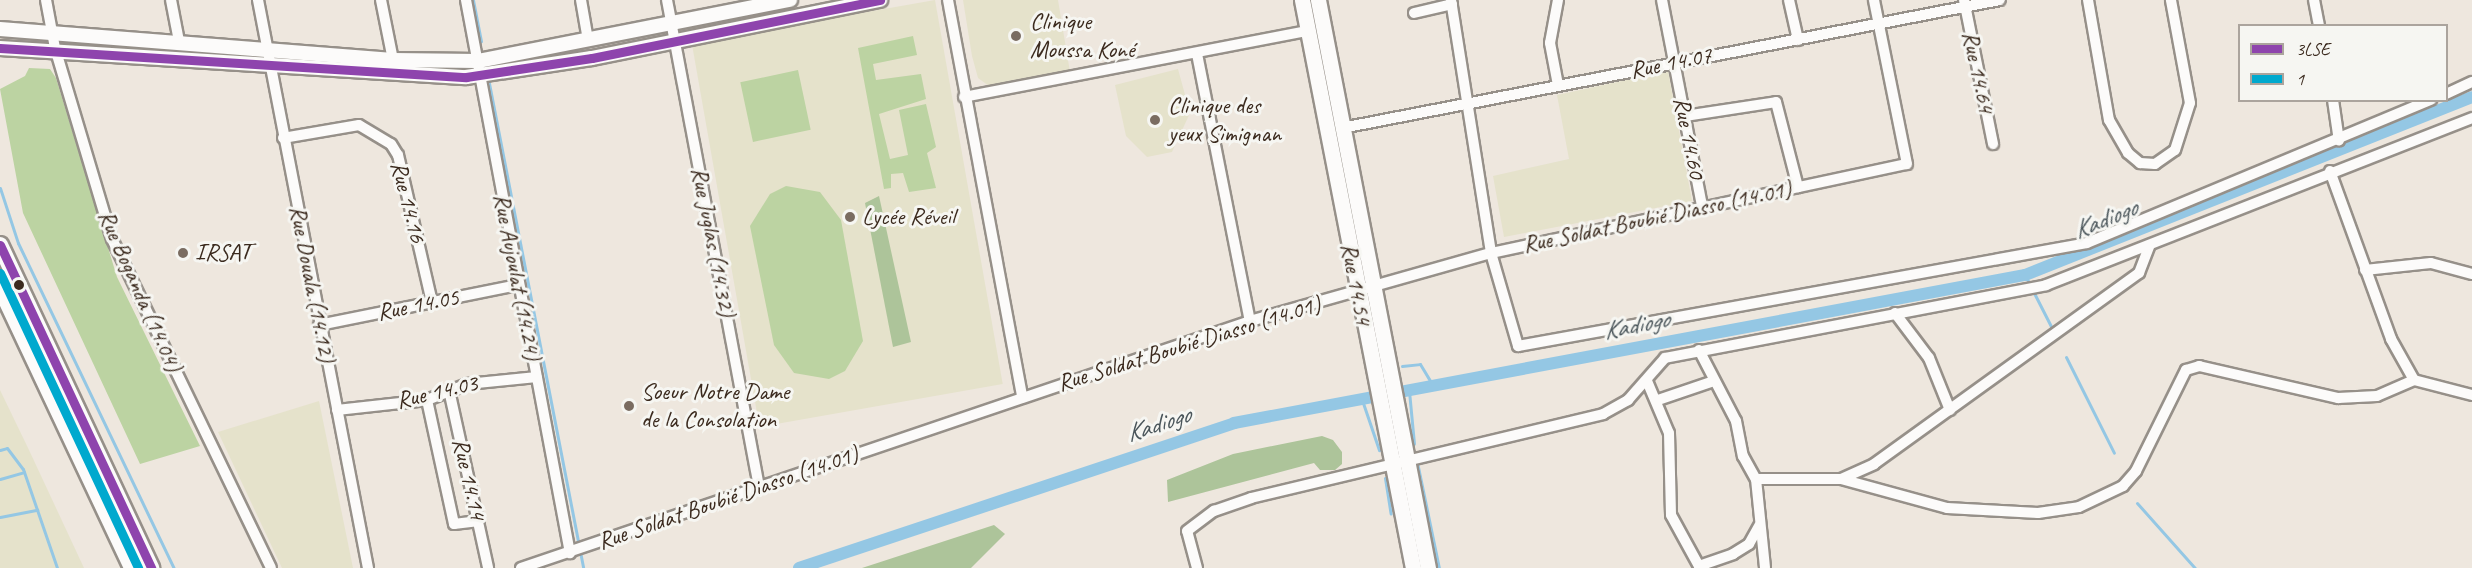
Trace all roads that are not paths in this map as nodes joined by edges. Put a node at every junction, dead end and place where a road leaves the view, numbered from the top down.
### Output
1 (46, 0) edge
2 (171, 0) edge
3 (258, 0) edge
4 (381, 0) edge
5 (466, 0) edge
6 (581, 0) edge
7 (667, 0) edge
8 (790, 0) edge
9 (948, 0) edge
10 (1302, 0) edge
11 (1318, 0) edge
12 (1558, 0) edge
13 (1662, 0) edge
14 (1789, 0) edge
15 (1874, 0) edge
16 (2000, 0) edge
17 (2088, 0) edge
18 (2171, 0) edge
19 (2314, 0) edge
20 (875, 1) edge
21 (1451, 2) edge
22 (1964, 3) edge
23 (1414, 13) dead end
24 (671, 23) junction
25 (1878, 24) junction
26 (2319, 24) edge
27 (0, 29) edge
28 (1308, 31) junction
29 (51, 32) junction
30 (588, 40) junction
31 (1798, 40) junction
32 (179, 41) junction
33 (675, 41) junction
34 (0, 48) edge
35 (55, 48) junction
36 (269, 51) junction
37 (1197, 54) junction
38 (393, 60) junction
39 (478, 61) junction
40 (1674, 62) junction
41 (271, 65) junction
42 (480, 76) junction
43 (2472, 82) edge
44 (1558, 85) junction
45 (2448, 92) edge
46 (964, 97) junction
47 (2333, 102) edge
48 (2427, 102) edge
49 (1469, 103) junction
50 (1684, 116) junction
51 (2472, 118) edge
52 (1342, 128) junction
53 (283, 138) junction
54 (2339, 141) junction
55 (1993, 144) dead end
56 (2330, 171) junction
57 (1798, 187) junction
58 (1702, 206) junction
59 (0, 245) edge
60 (2150, 245) junction
61 (1491, 253) junction
62 (2365, 270) junction
63 (2472, 274) edge
64 (517, 285) junction
65 (0, 287) edge
66 (1373, 288) junction
67 (1357, 294) junction
68 (432, 302) junction
69 (1895, 313) junction
70 (1250, 321) junction
71 (319, 325) junction
72 (1699, 350) junction
73 (537, 377) junction
74 (2414, 380) junction
75 (1383, 381) junction
76 (1647, 381) junction
77 (1711, 382) junction
78 (449, 390) junction
79 (1022, 395) junction
80 (2472, 395) edge
81 (427, 400) junction
82 (1658, 400) junction
83 (337, 410) junction
84 (1950, 410) junction
85 (1399, 459) junction
86 (1756, 479) junction
87 (1841, 479) junction
88 (759, 484) junction
89 (479, 521) junction
90 (1759, 526) junction
91 (570, 553) junction
92 (1700, 567) edge
93 (132, 568) edge
94 (151, 568) edge
95 (271, 568) edge
96 (368, 568) edge
97 (488, 568) edge
98 (521, 568) edge
99 (1197, 568) edge
100 (1413, 568) edge
101 (1428, 568) edge
102 (1765, 568) edge

1 - 29 street, Rue Boganda (14.04)
2 - 32 street
3 - 36 street, Rue Douala (14.12)
4 - 38 street
5 - 39 street, Rue Aujoulat (14.24)
6 - 30 street
7 - 24 street, Rue Juglas (14.32)
8 - 24 street
9 - 46 street
10 - 28 main road, Rue 14.54
11 - 52 main road
12 - 44 street
13 - 40 street, Rue 14.60
14 - 31 street
15 - 25 street
16 - 22 street, Rue 14.07
17 - 18 street
19 - 26 street
20 - 33 street
21 - 23 street
21 - 49 street
22 - 25 street, Rue 14.07
22 - 55 street, Rue 14.64
24 - 30 street
24 - 33 street, Rue Juglas (14.32)
25 - 31 street, Rue 14.07
25 - 57 street, Rue Soldat Boubié Diasso (14.01)
27 - 29 street
28 - 37 street
28 - 67 main road, Rue 14.54
29 - 32 street
29 - 35 street, Rue Boganda (14.04)
30 - 39 street
31 - 40 street, Rue 14.07
32 - 36 street
33 - 42 street
33 - 88 street, Rue Juglas (14.32)
34 - 35 street
35 - 41 street
35 - 95 street, Rue Boganda (14.04)
36 - 38 street
36 - 41 street, Rue Douala (14.12)
37 - 46 street
37 - 70 street
38 - 39 street
39 - 42 street, Rue Aujoulat (14.24)
40 - 44 street, Rue 14.07
40 - 50 street, Rue 14.60
41 - 42 street
41 - 53 street, Rue Douala (14.12)
42 - 64 street, Rue Aujoulat (14.24)
43 - 45 street
44 - 49 street, Rue 14.07
46 - 79 street
47 - 54 street
48 - 54 street
49 - 52 street, Rue 14.07
49 - 61 street
50 - 57 street
50 - 58 street, Rue 14.60
51 - 56 street
52 - 66 main road
53 - 68 street, Rue 14.16
53 - 71 street, Rue Douala (14.12)
54 - 61 street
56 - 60 street
56 - 62 street
57 - 58 street, Rue Soldat Boubié Diasso (14.01)
58 - 61 street, Rue Soldat Boubié Diasso (14.01)
59 - 94 main road
60 - 69 street
60 - 84 street
61 - 66 street, Rue Soldat Boubié Diasso (14.01)
62 - 63 street
62 - 74 street
64 - 68 street, Rue 14.05
64 - 73 street, Rue Aujoulat (14.24)
65 - 93 main road
66 - 67 street, Rue Soldat Boubié Diasso (14.01)
66 - 75 main road
67 - 70 street, Rue Soldat Boubié Diasso (14.01)
67 - 75 main road, Rue 14.54
68 - 71 street, Rue 14.05
69 - 72 street
69 - 84 street
70 - 79 street, Rue Soldat Boubié Diasso (14.01)
71 - 83 street, Rue Douala (14.12)
72 - 76 street
72 - 77 street
73 - 78 street, Rue 14.03
73 - 91 street, Rue Aujoulat (14.24)
74 - 80 street
74 - 87 street
75 - 85 main road, Rue 14.54
76 - 82 street
76 - 85 street
77 - 82 street
77 - 86 street
78 - 81 street, Rue 14.03
78 - 89 street, Rue 14.14
79 - 88 street, Rue Soldat Boubié Diasso (14.01)
81 - 83 street, Rue 14.03
81 - 89 street
82 - 92 street
83 - 96 street, Rue Douala (14.12)
84 - 87 street
85 - 99 street
85 - 100 main road, Rue 14.54
85 - 101 main road, Rue 14.54
86 - 87 street
86 - 90 street
88 - 91 street, Rue Soldat Boubié Diasso (14.01)
89 - 97 street, Rue 14.14
90 - 92 street
90 - 102 street
91 - 98 street, Rue Soldat Boubié Diasso (14.01)

